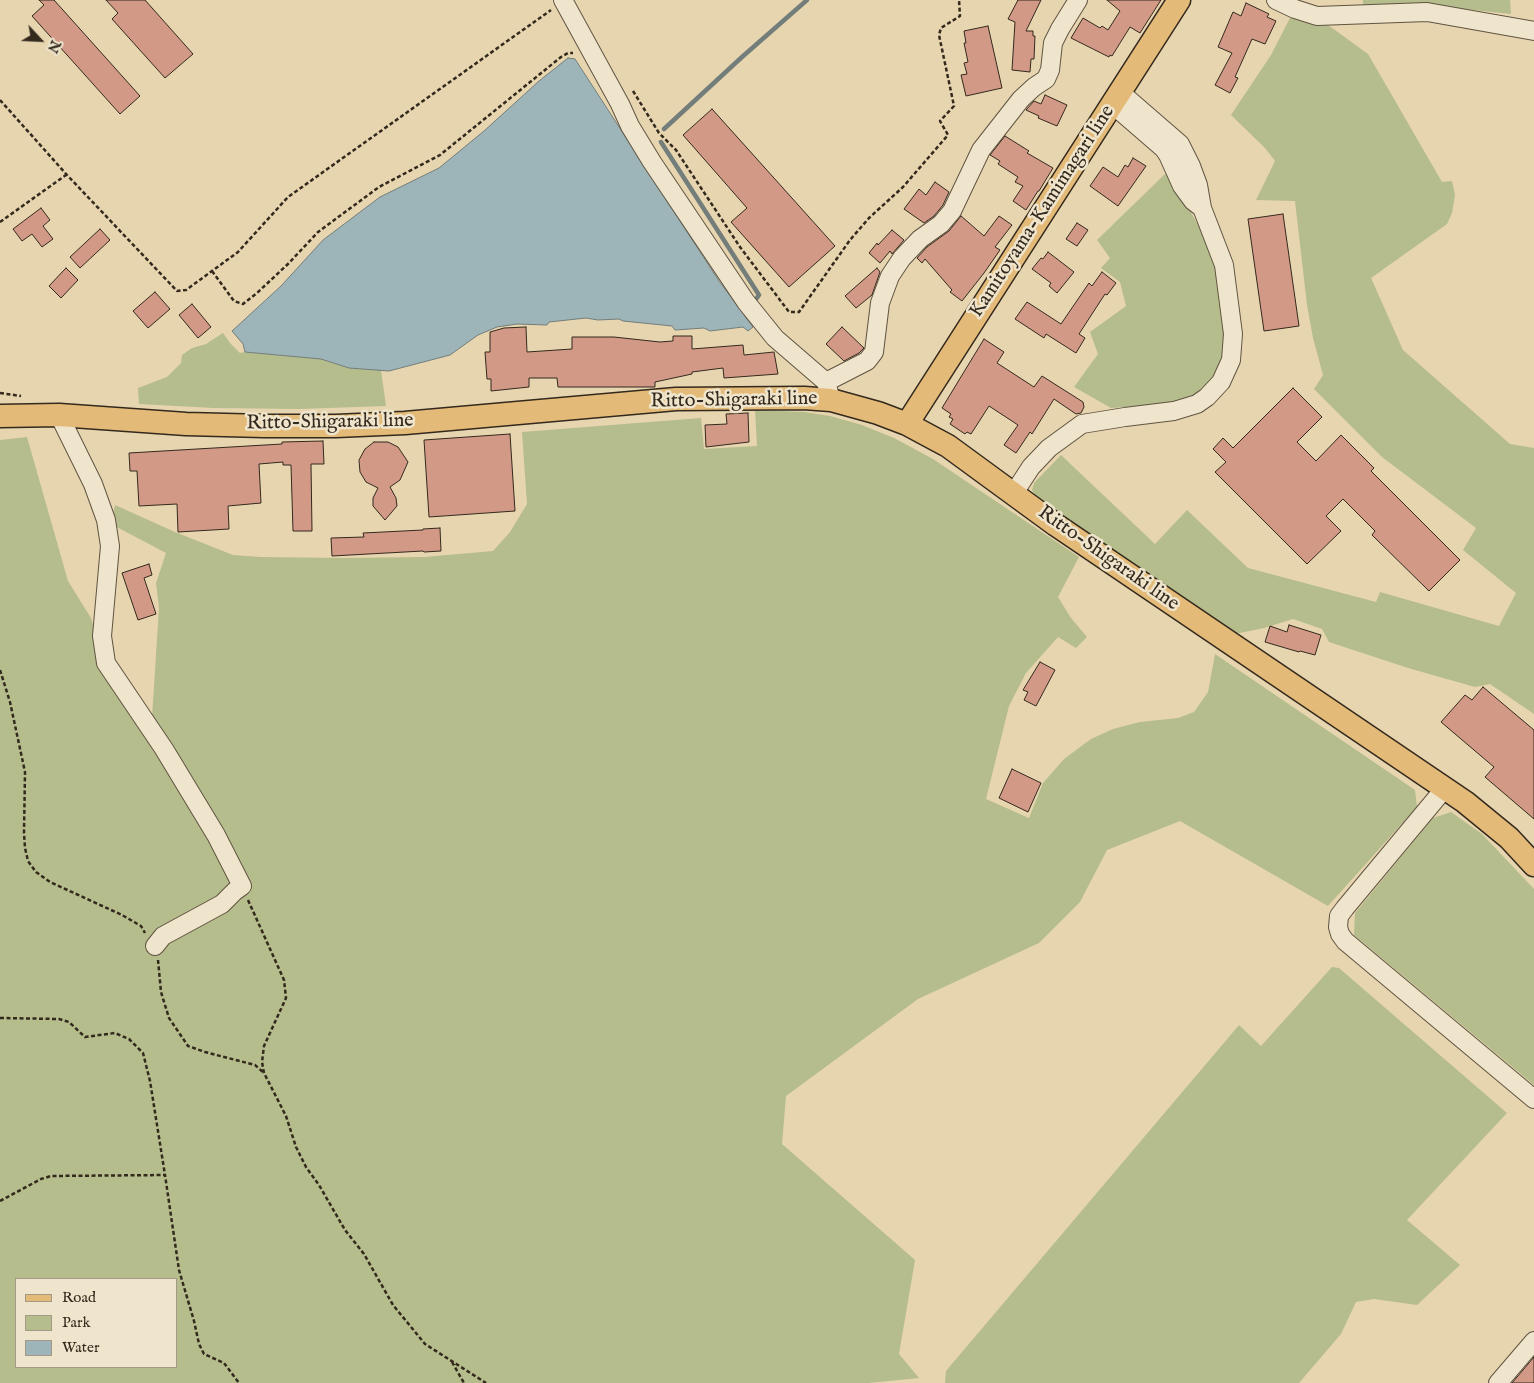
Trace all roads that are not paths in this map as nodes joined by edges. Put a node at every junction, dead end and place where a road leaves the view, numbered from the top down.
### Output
1 (564, 0) edge
2 (1078, 0) edge
3 (1179, 0) edge
4 (1276, 0) edge
5 (1534, 31) edge
6 (1116, 98) junction
7 (828, 391) junction
8 (59, 415) junction
9 (0, 416) edge
10 (907, 424) junction
11 (1014, 493) junction
12 (1445, 788) junction
13 (1534, 865) edge
14 (155, 946) road end
15 (1534, 1099) edge
16 (1534, 1340) edge
17 (1498, 1383) edge

1 - 7 lane
2 - 7 lane
3 - 6 main road, Kamitoyama-Kamimagari line
4 - 5 lane
6 - 10 main road, Kamitoyama-Kamimagari line
6 - 11 lane
7 - 8 main road, Ritto-Shigaraki line
7 - 10 main road, Ritto-Shigaraki line
8 - 9 main road, Ritto-Shigaraki line
8 - 14 lane
10 - 11 main road, Ritto-Shigaraki line
11 - 12 main road, Ritto-Shigaraki line
12 - 13 main road, Ritto-Shigaraki line
12 - 15 lane
16 - 17 lane

